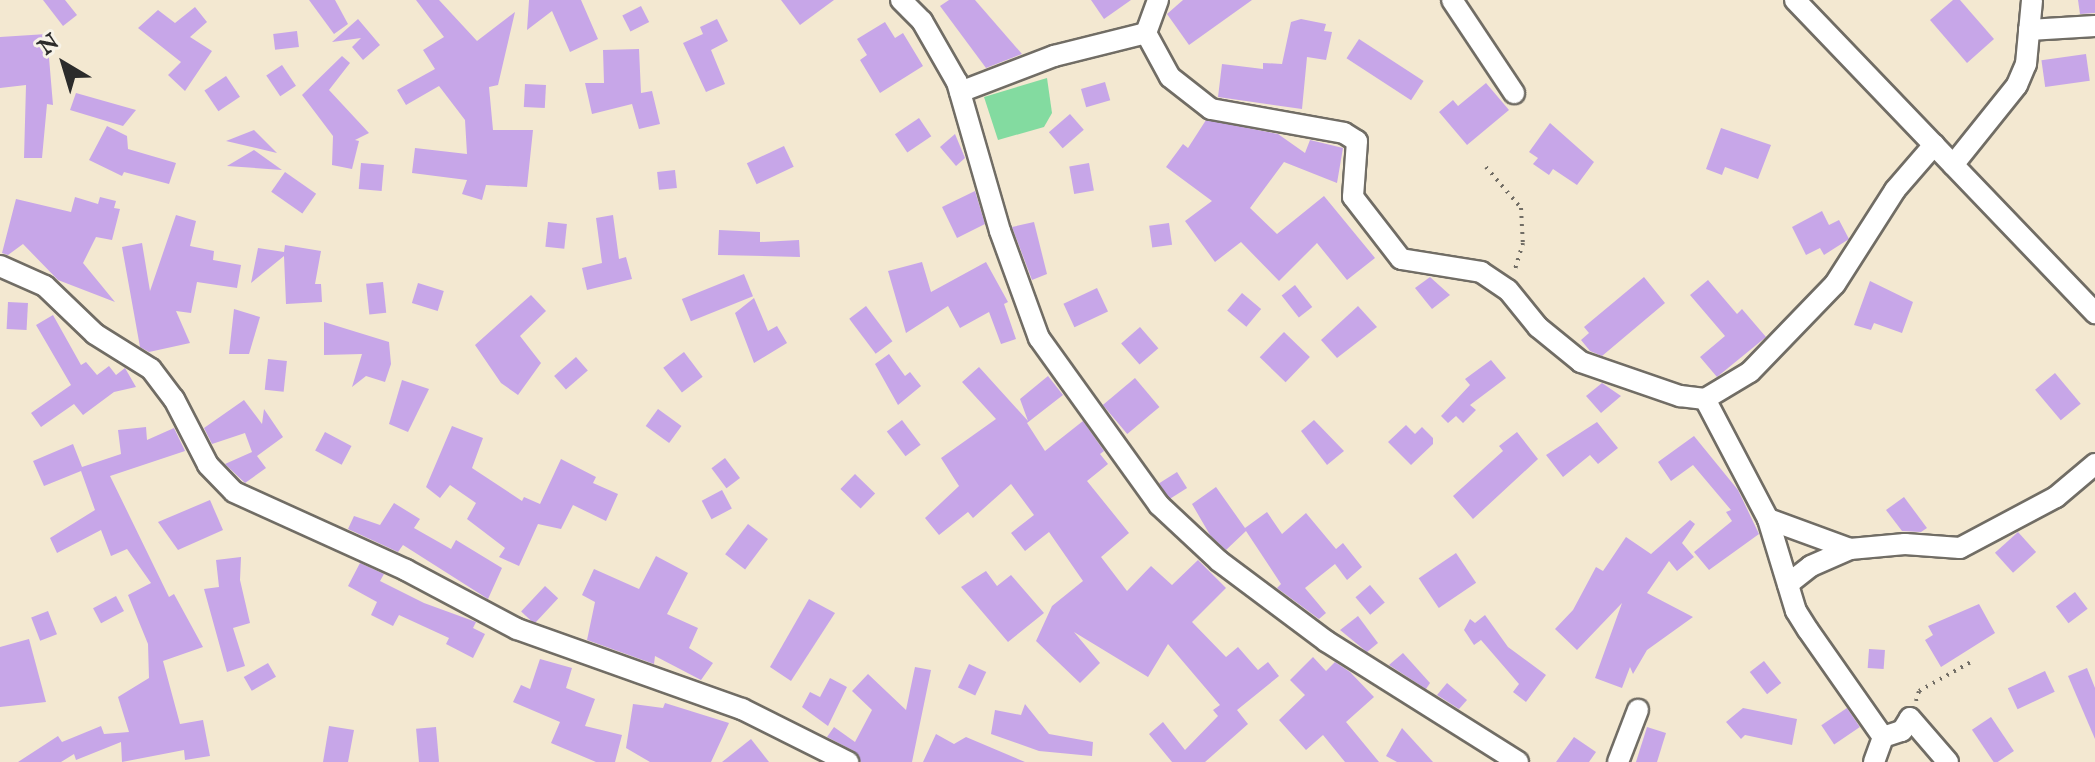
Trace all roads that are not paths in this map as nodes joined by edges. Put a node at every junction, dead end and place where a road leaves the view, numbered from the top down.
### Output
1 (901, 0) edge
2 (1158, 0) edge
3 (1452, 0) edge
4 (1795, 0) edge
5 (2032, 0) edge
6 (2095, 26) edge
7 (2029, 30) junction
8 (1146, 33) junction
9 (960, 92) junction
10 (1514, 93) dead end
11 (1934, 145) junction
12 (1953, 165) junction
13 (0, 266) edge
14 (2095, 313) edge
15 (1705, 399) junction
16 (2095, 464) edge
17 (1768, 519) junction
18 (1850, 549) junction
19 (1788, 584) junction
20 (1638, 710) dead end
21 (1883, 737) junction
22 (848, 762) edge
23 (1518, 762) edge
24 (1618, 762) edge
25 (1874, 762) edge
26 (1948, 762) edge

1 - 9 street
2 - 8 street
3 - 10 street
4 - 11 street
5 - 7 street
6 - 7 street
7 - 12 street
8 - 9 street
8 - 15 street
9 - 23 street
11 - 12 street
11 - 15 street
12 - 14 street
13 - 22 street
15 - 17 street
16 - 18 street
17 - 18 street
17 - 19 street
18 - 19 street
19 - 21 street
20 - 24 street
21 - 25 street
21 - 26 street

